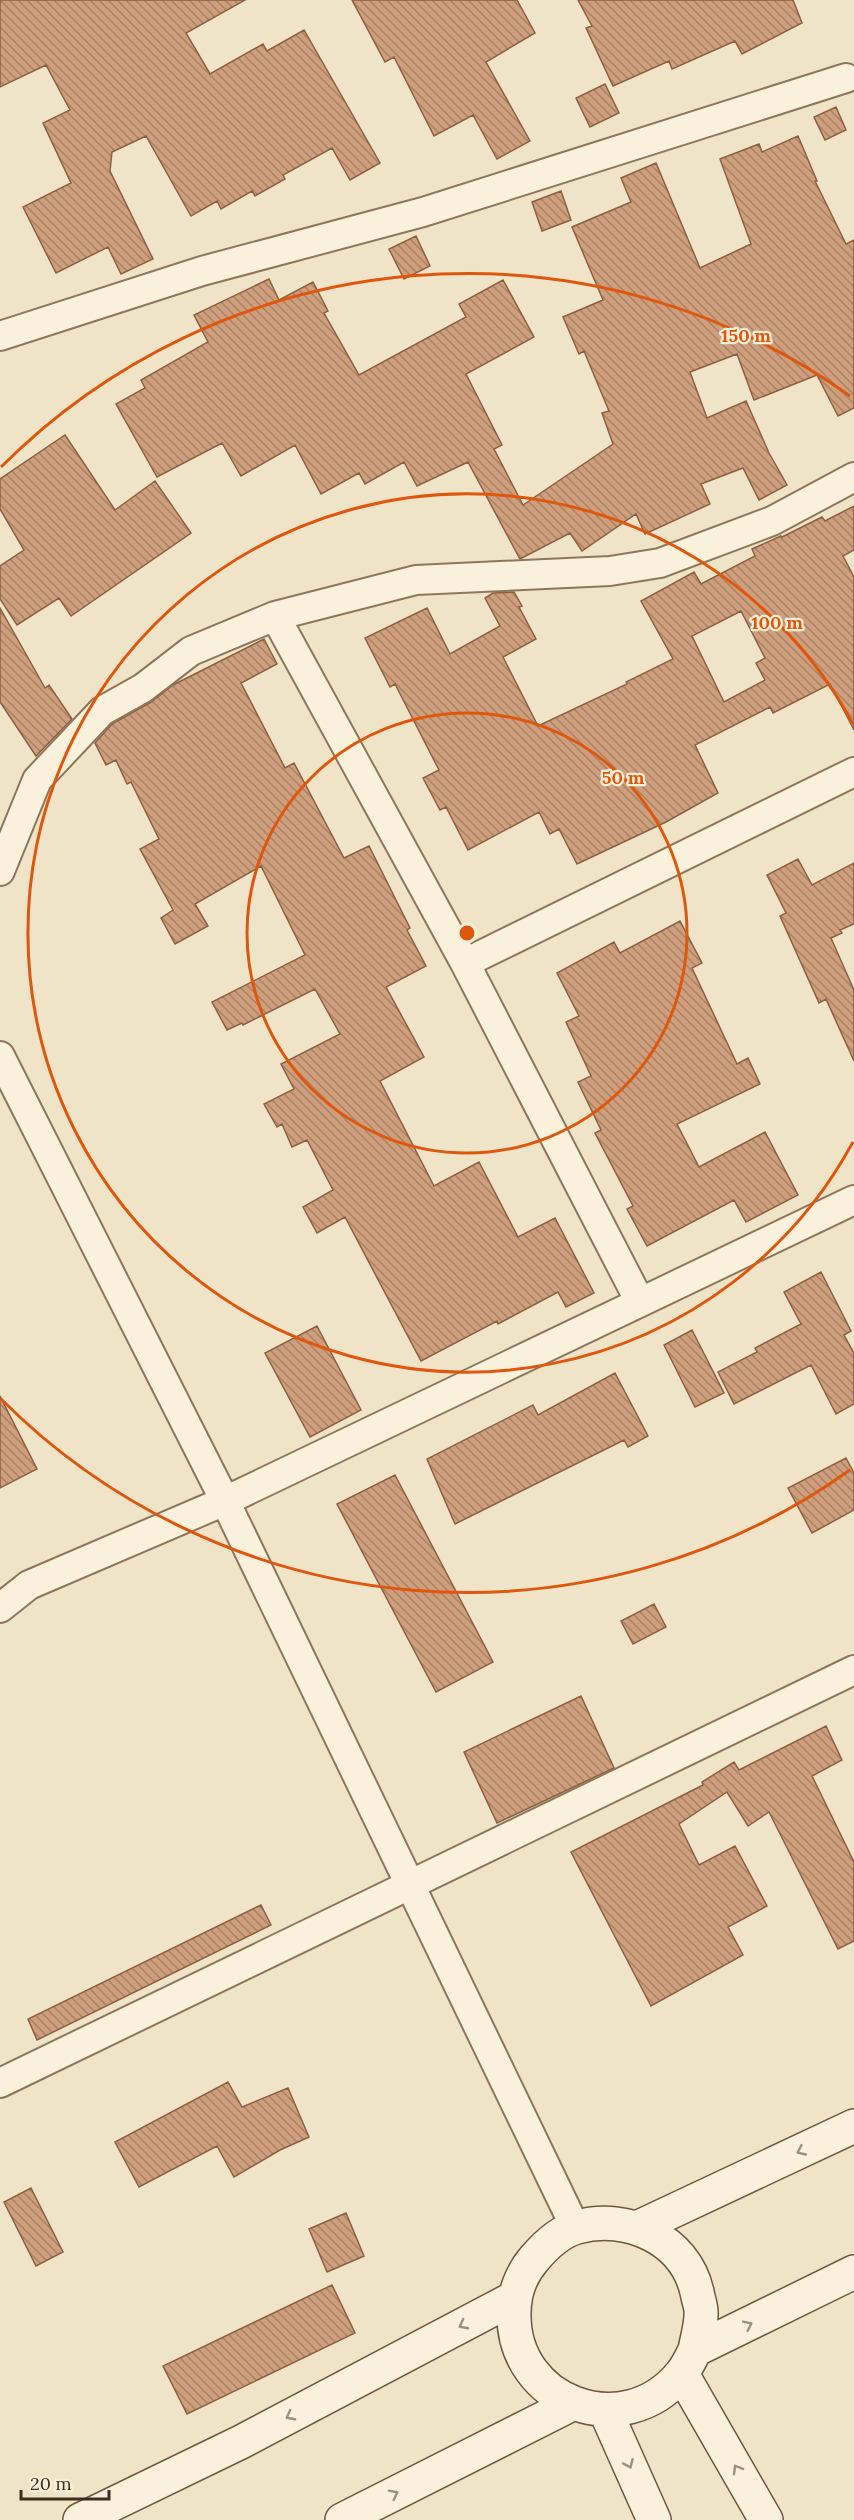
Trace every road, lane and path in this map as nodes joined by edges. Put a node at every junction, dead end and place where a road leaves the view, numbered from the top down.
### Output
1 (846, 78) dead end
2 (0, 336) edge
3 (854, 477) edge
4 (276, 616) junction
5 (854, 772) edge
6 (0, 871) edge
7 (465, 963) junction
8 (0, 1056) edge
9 (854, 1200) edge
10 (640, 1302) junction
11 (225, 1501) junction
12 (0, 1608) edge
13 (854, 1670) edge
14 (410, 1884) junction
15 (0, 2083) edge
16 (854, 2127) edge
17 (575, 2227) junction
18 (639, 2228) junction
19 (854, 2272) edge
20 (514, 2298) junction
21 (688, 2362) junction
22 (572, 2404) junction
23 (605, 2410) junction
24 (80, 2520) edge
25 (342, 2520) edge
26 (654, 2520) edge
27 (766, 2520) edge

1 - 2 street
3 - 4 street
4 - 6 street
4 - 7 street
5 - 7 street
7 - 10 street
8 - 11 street
9 - 10 street
10 - 11 street
11 - 12 street
11 - 14 street
13 - 14 street
14 - 15 street
14 - 17 street
16 -> 18 main road
17 - 18 main road
17 - 20 main road
18 - 21 main road
21 -> 19 main road
20 - 22 main road
20 -> 24 main road
21 - 23 main road
27 -> 21 main road
22 - 23 main road
25 -> 22 main road
23 -> 26 main road

